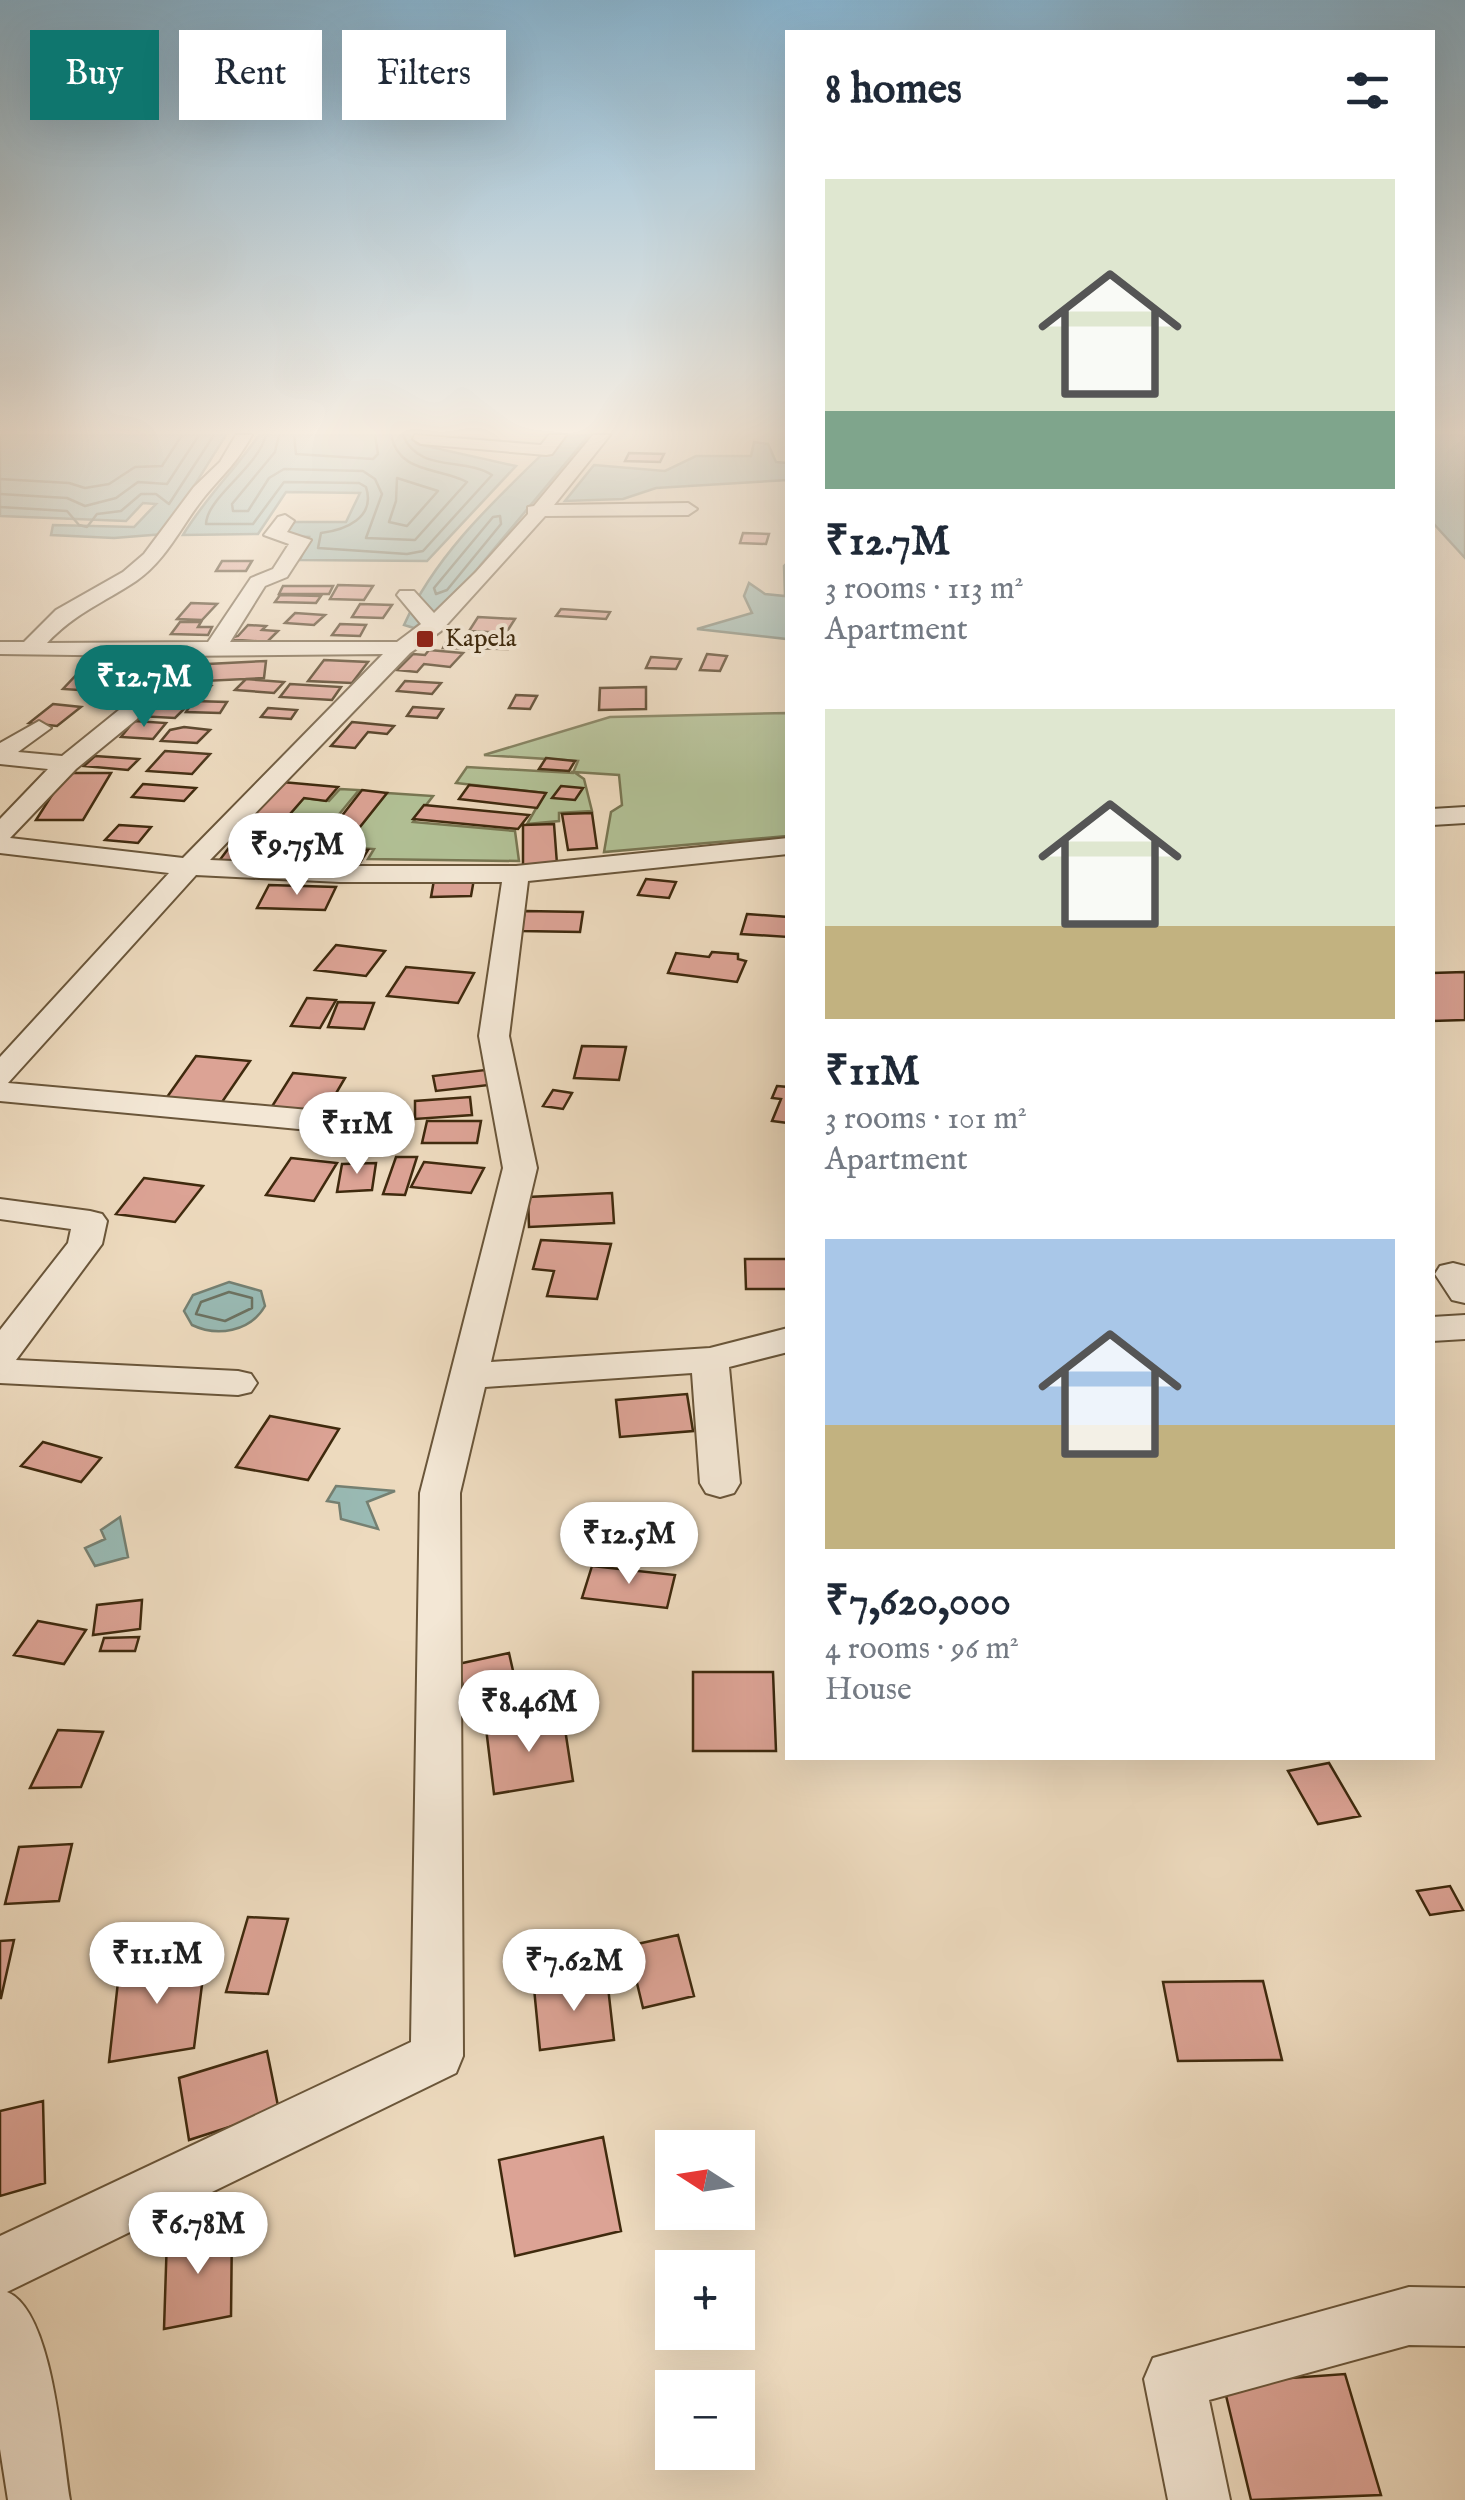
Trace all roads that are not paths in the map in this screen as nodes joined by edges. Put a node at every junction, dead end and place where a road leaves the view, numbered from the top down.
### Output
1 (157, 552) edge
2 (294, 552) edge
3 (504, 552) edge
4 (407, 595) dead end
5 (434, 627) junction
6 (0, 648) edge
7 (215, 648) junction
8 (402, 648) junction
9 (30, 649) junction
10 (162, 650) junction
11 (39, 728) dead end
12 (0, 755) edge
13 (67, 764) junction
14 (1465, 814) edge
15 (1435, 817) edge
16 (0, 834) edge
17 (0, 844) edge
18 (785, 846) edge
19 (189, 867) junction
20 (516, 874) junction
21 (0, 1076) edge
22 (0, 1092) edge
23 (309, 1120) dead end
24 (0, 1208) edge
25 (1465, 1327) edge
26 (1435, 1329) edge
27 (785, 1341) edge
28 (0, 1355) edge
29 (710, 1360) junction
30 (0, 1370) edge
31 (466, 1376) junction
32 (238, 1383) dead end
33 (720, 1483) dead end
34 (0, 2266) edge
35 (1465, 2317) edge
36 (0, 2318) edge
37 (39, 2500) edge
38 (1198, 2500) edge

1 - 9 street
2 - 7 street
3 - 5 street
4 - 5 street
5 - 8 street
6 - 9 street
7 - 8 street
7 - 10 street
8 - 19 street
9 - 10 street
10 - 13 street
11 - 12 street
12 - 13 street
13 - 16 street
14 - 15 street
17 - 19 street
18 - 20 street
19 - 20 street
19 - 21 street
20 - 31 street
22 - 23 street
24 - 28 street
25 - 26 street
27 - 29 street
29 - 31 street
29 - 33 street
30 - 32 street
31 - 34 street
35 - 38 street
36 - 37 street

